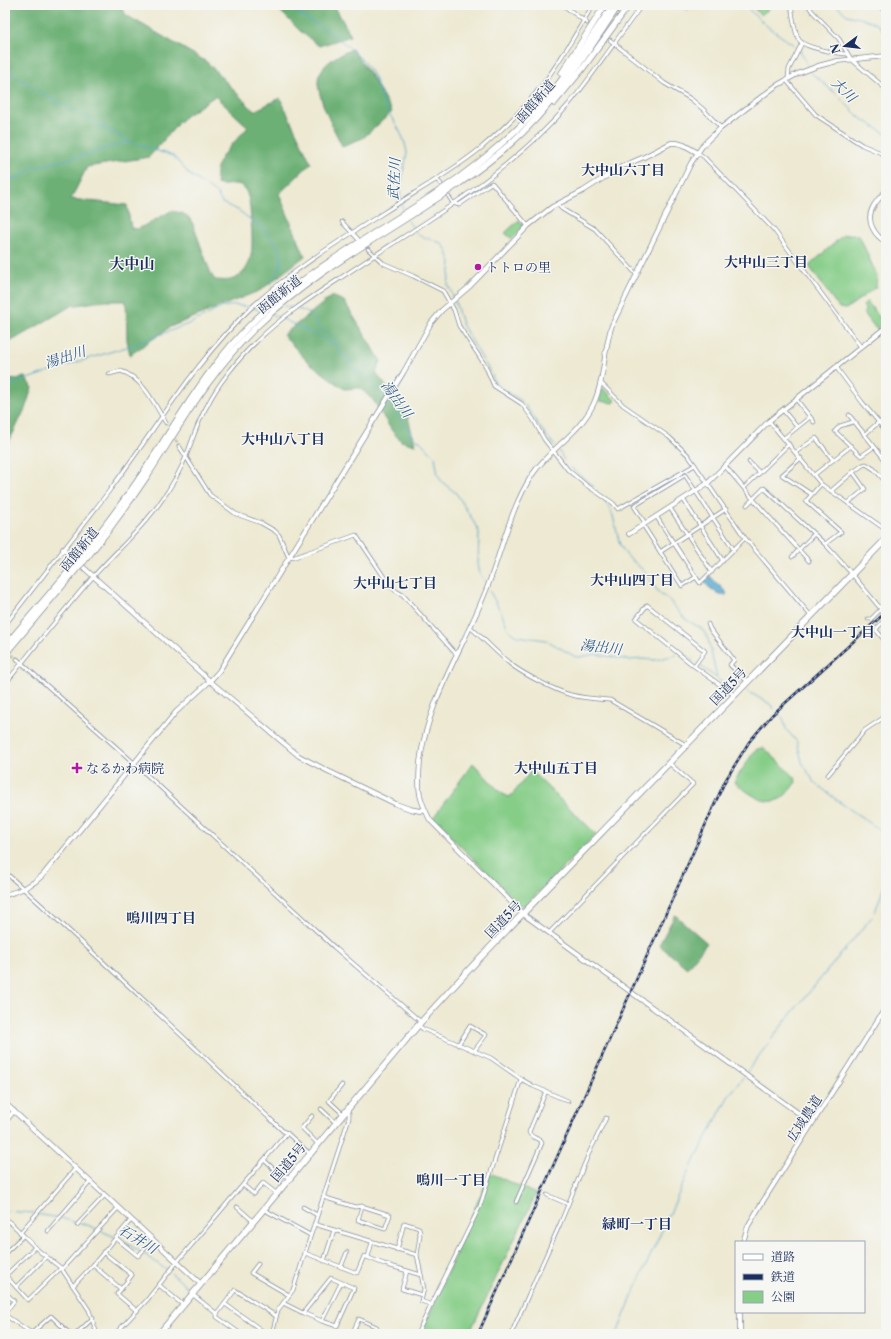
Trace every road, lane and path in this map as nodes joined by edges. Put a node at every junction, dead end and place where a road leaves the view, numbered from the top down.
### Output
1 (563, 5) edge
2 (593, 5) edge
3 (605, 5) edge
4 (613, 5) edge
5 (619, 5) edge
6 (629, 5) edge
7 (642, 5) edge
8 (791, 5) edge
9 (808, 5) edge
10 (877, 5) edge
11 (886, 10) edge
12 (584, 20) junction
13 (587, 23) dead end
14 (612, 42) junction
15 (800, 46) junction
16 (848, 54) junction
17 (886, 56) edge
18 (851, 59) junction
19 (787, 80) junction
20 (886, 89) edge
21 (534, 112) junction
22 (720, 128) junction
23 (511, 143) junction
24 (698, 153) junction
25 (886, 154) edge
26 (437, 180) junction
27 (441, 184) dead end
28 (886, 191) edge
29 (449, 197) dead end
30 (453, 203) junction
31 (557, 204) junction
32 (410, 213) junction
33 (342, 222) dead end
34 (528, 226) junction
35 (353, 233) junction
36 (358, 239) dead end
37 (886, 242) edge
38 (368, 249) dead end
39 (375, 255) junction
40 (637, 274) junction
41 (453, 301) junction
42 (886, 327) edge
43 (861, 347) junction
44 (836, 367) junction
45 (108, 374) dead end
46 (600, 383) junction
47 (796, 399) junction
48 (783, 410) junction
49 (849, 415) dead end
50 (162, 416) junction
51 (810, 417) junction
52 (769, 421) junction
53 (814, 422) dead end
54 (853, 422) junction
55 (879, 422) junction
56 (166, 423) dead end
57 (797, 427) junction
58 (886, 431) edge
59 (864, 435) junction
60 (784, 438) junction
61 (789, 444) junction
62 (179, 446) tunnel mouth
63 (850, 446) junction
64 (874, 447) junction
65 (553, 451) junction
66 (796, 452) junction
67 (186, 457) junction
68 (800, 458) junction
69 (833, 460) junction
70 (749, 462) dead end
71 (886, 462) edge
72 (696, 465) junction
73 (725, 466) junction
74 (853, 472) junction
75 (760, 473) junction
76 (814, 475) junction
77 (886, 482) edge
78 (708, 483) junction
79 (821, 484) junction
80 (744, 488) junction
81 (695, 491) junction
82 (831, 491) junction
83 (811, 494) junction
84 (683, 499) junction
85 (753, 499) junction
86 (848, 503) junction
87 (747, 504) dead end
88 (670, 508) junction
89 (726, 509) junction
90 (656, 516) junction
91 (712, 518) junction
92 (644, 524) junction
93 (700, 526) junction
94 (886, 530) edge
95 (629, 534) dead end
96 (814, 534) junction
97 (688, 535) junction
98 (745, 538) junction
99 (886, 539) edge
100 (674, 543) junction
101 (825, 544) junction
102 (63, 549) junction
103 (734, 550) junction
104 (798, 550) junction
105 (660, 552) junction
106 (792, 557) dead end
107 (289, 558) junction
108 (723, 561) junction
109 (809, 561) dead end
110 (76, 566) junction
111 (712, 572) junction
112 (852, 574) junction
113 (94, 576) junction
114 (696, 577) junction
115 (811, 616) junction
116 (868, 619) dead end
117 (886, 619) edge
118 (708, 624) dead end
119 (5, 625) edge
120 (470, 627) junction
121 (886, 642) edge
122 (5, 646) edge
123 (5, 654) edge
124 (456, 654) junction
125 (17, 659) tunnel mouth
126 (22, 663) junction
127 (694, 666) junction
128 (210, 681) junction
129 (748, 682) junction
130 (5, 684) edge
131 (734, 695) junction
132 (886, 716) edge
133 (686, 746) junction
134 (134, 763) junction
135 (669, 763) junction
136 (828, 775) dead end
137 (424, 810) junction
138 (5, 872) edge
139 (25, 889) junction
140 (5, 895) edge
141 (523, 914) junction
142 (549, 933) junction
143 (886, 1007) edge
144 (420, 1024) junction
145 (458, 1045) junction
146 (474, 1051) junction
147 (521, 1079) junction
148 (342, 1085) dead end
149 (546, 1091) junction
150 (568, 1101) dead end
151 (5, 1103) edge
152 (321, 1110) dead end
153 (14, 1111) junction
154 (345, 1112) junction
155 (312, 1116) dead end
156 (606, 1118) dead end
157 (5, 1122) edge
158 (336, 1123) junction
159 (812, 1124) junction
160 (287, 1133) junction
161 (318, 1144) junction
162 (310, 1154) junction
163 (264, 1160) junction
164 (76, 1169) junction
165 (290, 1177) junction
166 (90, 1182) junction
167 (243, 1185) junction
168 (276, 1193) junction
169 (105, 1195) junction
170 (547, 1195) dead end
171 (323, 1197) junction
172 (516, 1202) dead end
173 (568, 1204) junction
174 (362, 1206) junction
175 (237, 1207) dead end
176 (303, 1207) dead end
177 (118, 1208) junction
178 (263, 1209) junction
179 (317, 1215) junction
180 (5, 1219) edge
181 (132, 1220) junction
182 (253, 1221) junction
183 (314, 1224) junction
184 (77, 1225) dead end
185 (334, 1230) junction
186 (48, 1231) dead end
187 (20, 1233) junction
188 (310, 1235) junction
189 (23, 1236) junction
190 (116, 1238) junction
191 (153, 1240) junction
192 (743, 1241) edge
193 (372, 1242) junction
194 (34, 1247) junction
195 (397, 1250) junction
196 (103, 1252) junction
197 (347, 1252) dead end
198 (5, 1253) edge
199 (305, 1254) junction
200 (417, 1255) junction
201 (46, 1257) junction
202 (368, 1257) junction
203 (324, 1260) junction
204 (177, 1262) junction
205 (258, 1264) dead end
206 (93, 1265) junction
207 (341, 1267) junction
208 (61, 1269) junction
209 (407, 1271) junction
210 (5, 1275) edge
211 (421, 1275) junction
212 (341, 1283) junction
213 (200, 1284) junction
214 (73, 1286) junction
215 (159, 1286) junction
216 (16, 1287) junction
217 (121, 1289) junction
218 (5, 1292) edge
219 (192, 1294) junction
220 (289, 1295) junction
221 (422, 1295) junction
222 (283, 1303) junction
223 (225, 1304) junction
224 (183, 1305) junction
225 (432, 1306) junction
226 (137, 1311) junction
227 (303, 1313) junction
228 (740, 1313) edge
229 (5, 1314) edge
230 (217, 1314) junction
231 (276, 1316) junction
232 (92, 1318) junction
233 (322, 1321) junction
234 (29, 1333) edge
235 (70, 1334) edge
236 (76, 1334) edge
237 (98, 1334) edge
238 (115, 1334) edge
239 (159, 1334) edge
240 (241, 1334) edge
241 (266, 1334) edge
242 (272, 1334) edge
243 (352, 1334) edge
244 (374, 1334) edge
245 (417, 1334) edge
246 (511, 1334) edge
247 (740, 1334) edge

1 - 12 street
2 - 12 street
3 - 21 highway
4 - 21 highway, 函館新道
5 - 23 highway, 函館新道
6 - 23 highway
7 - 14 street
8 - 15 street
9 - 16 street
10 - 11 street
12 - 13 street
12 - 26 street
14 - 22 street
14 - 30 street
15 - 16 street
15 - 19 street
16 - 18 street
17 - 18 street
18 - 19 street
18 - 20 street
19 - 22 street
19 - 25 street
21 - 32 highway, 函館新道
22 - 24 street
23 - 32 highway, 函館新道
24 - 31 street
24 - 40 street
24 - 43 street
26 - 27 street
26 - 35 street
28 - 37 street
29 - 30 street
30 - 34 street
30 - 39 street
31 - 34 street
31 - 40 street
32 - 110 highway, 函館新道, bridge
33 - 35 street
34 - 41 street
35 - 36 street
35 - 50 street
38 - 39 street
39 - 41 street
39 - 67 street
40 - 46 street
41 - 65 street
41 - 107 street
42 - 43 street
43 - 44 street
44 - 47 street
44 - 55 street
45 - 50 street
46 - 65 street
46 - 72 street
47 - 48 street
47 - 51 street
48 - 52 street
48 - 57 street
49 - 54 street
50 - 56 street
50 - 102 street
51 - 53 street
51 - 57 street
52 - 60 street
52 - 73 street
54 - 59 street
54 - 63 street
55 - 58 street
55 - 59 street
57 - 60 street
59 - 64 street
60 - 61 street
61 - 66 street
61 - 75 street
62 - 67 street
63 - 64 street
63 - 69 street
64 - 71 street
65 - 72 street
65 - 120 street
66 - 68 street
66 - 69 street
67 - 107 street
67 - 113 street
68 - 76 street
68 - 83 street
69 - 76 street
70 - 75 street
72 - 78 street
73 - 78 street
73 - 80 street
74 - 77 street
74 - 82 street
74 - 86 street
75 - 80 street
76 - 79 street
78 - 81 street
78 - 89 street
79 - 82 street
79 - 83 street
80 - 85 street
81 - 84 street
81 - 91 street
81 - 92 street
82 - 86 street
83 - 101 street
84 - 88 street
84 - 93 street
85 - 87 street
85 - 96 street
85 - 104 street
86 - 94 street
88 - 90 street
88 - 97 street
89 - 91 street
89 - 98 street
90 - 92 street
90 - 100 street
91 - 93 street
91 - 103 street
92 - 95 street
92 - 105 street
93 - 97 street
93 - 108 street
96 - 101 street
96 - 104 street
97 - 100 street
97 - 111 street
98 - 103 street
98 - 115 street
99 - 112 highway, 国道5号
100 - 105 street
100 - 114 street
101 - 112 street
102 - 113 street
102 - 119 street
103 - 108 street
104 - 106 street
104 - 109 street
105 - 114 street
107 - 124 street
107 - 128 street
108 - 111 street
110 - 122 highway, 函館新道
110 - 123 highway, 函館新道
111 - 114 street
112 - 115 highway, 国道5号
112 - 116 street
113 - 126 street
113 - 128 street
115 - 129 highway, 国道5号
117 - 121 street
118 - 129 street
120 - 124 street
120 - 133 street
124 - 137 street
125 - 126 street
126 - 130 street
126 - 134 street
127 - 127 street
127 - 131 street
128 - 134 street
128 - 137 street
129 - 131 highway, 国道5号
131 - 133 highway, 国道5号
132 - 136 street
133 - 135 highway, 国道5号
134 - 139 street
134 - 144 street
135 - 141 highway, 国道5号
135 - 142 street
137 - 141 street
138 - 139 street
139 - 140 street
139 - 160 street
141 - 142 street
141 - 144 highway, 国道5号
142 - 159 street
143 - 159 street, 広域農道
144 - 145 street
144 - 154 highway, 国道5号
145 - 146 street
145 - 146 street
146 - 147 street
147 - 149 street
147 - 225 street
148 - 154 street
149 - 150 street
149 - 172 street
151 - 153 street
152 - 158 street
153 - 157 street
153 - 164 street
154 - 158 highway, 国道5号
154 - 171 street
155 - 161 street
156 - 173 street
158 - 161 highway, 国道5号
159 - 192 street, 広域農道
160 - 162 street
160 - 163 street
161 - 162 highway, 国道5号
162 - 165 highway, 国道5号
163 - 165 street
163 - 167 street
164 - 166 street
164 - 187 street
165 - 168 highway, 国道5号
166 - 169 street
166 - 186 street
167 - 168 street
167 - 204 street
168 - 178 highway, 国道5号
169 - 177 street
169 - 184 street
170 - 173 street
171 - 174 street
171 - 179 street
173 - 246 street
174 - 174 street
175 - 182 street
176 - 179 street
177 - 181 street
177 - 208 street
178 - 182 highway, 国道5号
178 - 188 street
179 - 183 street
180 - 187 street
181 - 190 street
181 - 191 street
182 - 213 highway, 国道5号
183 - 185 street
183 - 188 street
185 - 193 street
185 - 203 street
187 - 189 street
188 - 199 street
189 - 194 street
189 - 198 street
190 - 191 street
190 - 196 street
191 - 204 street
193 - 195 street
193 - 202 street
194 - 201 street
194 - 210 street
195 - 200 street
195 - 200 street
196 - 206 street
196 - 217 street
197 - 207 street
199 - 203 street
199 - 220 street
200 - 211 street
201 - 208 street
201 - 216 street
202 - 207 street
202 - 209 street
203 - 207 street
204 - 213 street
204 - 215 street
205 - 220 street
206 - 214 street
206 - 217 street
208 - 214 street
208 - 216 street
209 - 211 street
209 - 221 street
210 - 216 street
211 - 221 street
212 - 227 street
212 - 233 street
212 - 233 street
213 - 219 highway, 国道5号
214 - 232 street
215 - 224 street
215 - 226 street
217 - 226 street
218 - 229 street
219 - 224 highway, 国道5号
219 - 230 street
220 - 222 street
221 - 225 street
222 - 227 street
222 - 231 street
223 - 230 street
223 - 231 street
223 - 241 street
224 - 239 highway, 国道5号
225 - 245 street
226 - 238 street
227 - 233 street
228 - 247 street
229 - 234 street
230 - 240 street
231 - 242 street
232 - 236 street
232 - 237 street
234 - 235 street
243 - 244 street

